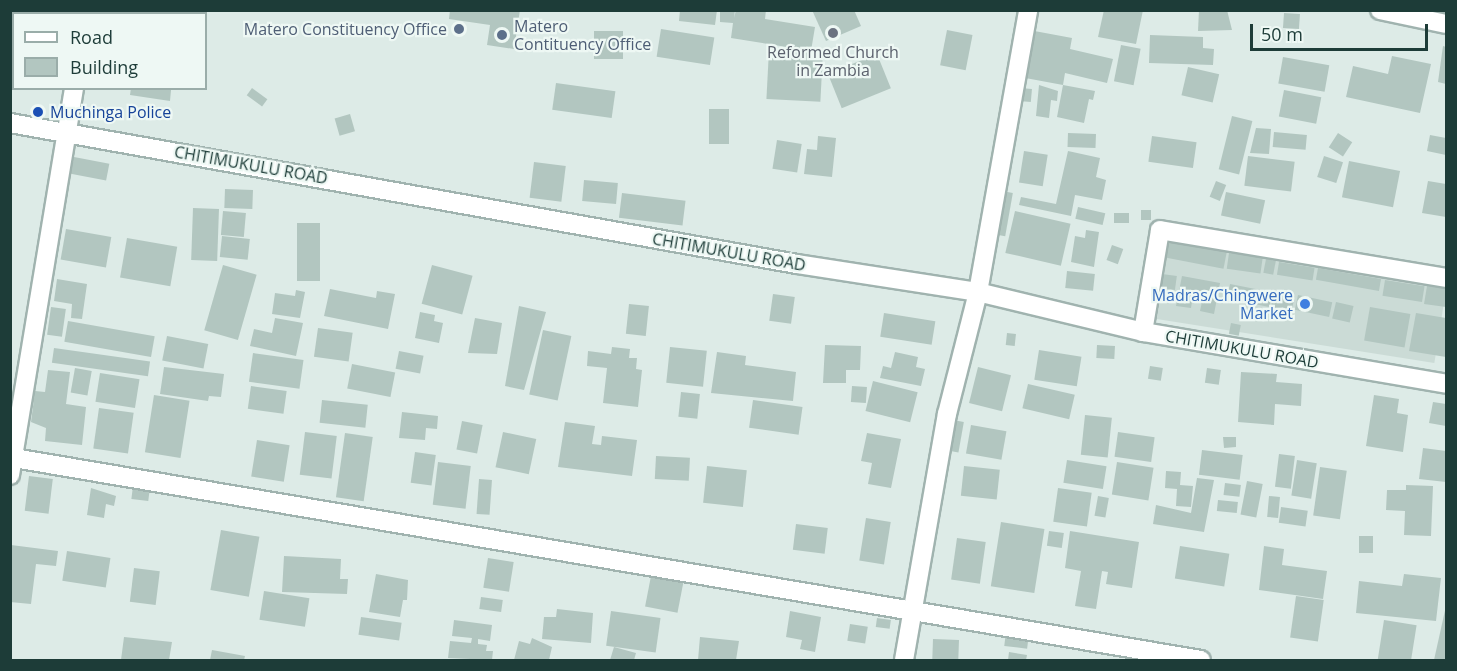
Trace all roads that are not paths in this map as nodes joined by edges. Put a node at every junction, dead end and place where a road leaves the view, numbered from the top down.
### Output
1 (1028, 10) edge
2 (1380, 10) edge
3 (1446, 24) edge
4 (74, 90) edge
5 (10, 123) edge
6 (66, 132) junction
7 (1446, 278) edge
8 (978, 292) junction
9 (1143, 332) junction
10 (1446, 384) edge
11 (12, 466) edge
12 (913, 609) junction
13 (904, 660) edge
14 (1201, 660) edge

1 - 8 street
2 - 3 street
4 - 6 street
5 - 6 street, CHITIMUKULU ROAD
6 - 8 street, CHITIMUKULU ROAD
6 - 11 street
7 - 9 street
8 - 9 street, CHITIMUKULU ROAD
8 - 12 street
9 - 10 street, CHITIMUKULU ROAD
11 - 12 street
12 - 13 street
12 - 14 street

